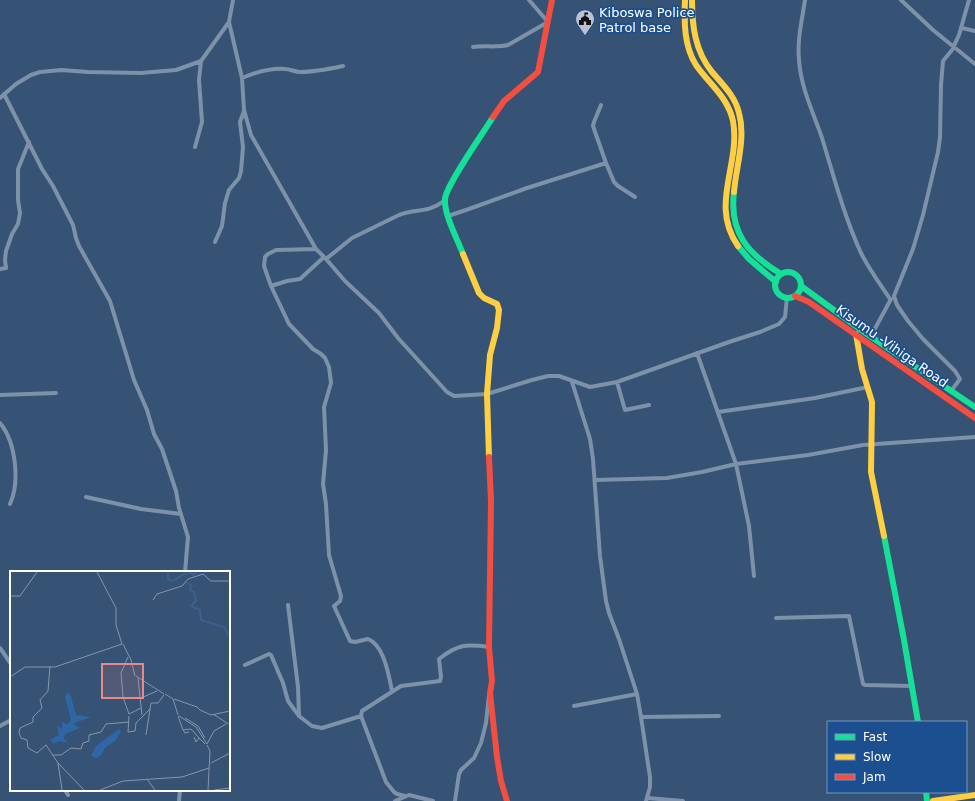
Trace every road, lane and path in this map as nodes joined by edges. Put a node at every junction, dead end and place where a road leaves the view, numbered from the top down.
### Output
1 (233, 0) edge
2 (529, 0) edge
3 (552, 0) edge
4 (685, 0) edge
5 (692, 0) edge
6 (805, 0) edge
7 (901, 0) edge
8 (969, 0) edge
9 (229, 22) junction
10 (548, 22) junction
11 (962, 28) junction
12 (975, 31) edge
13 (954, 46) junction
14 (473, 47) dead end
15 (201, 61) junction
16 (975, 64) edge
17 (343, 66) dead end
18 (242, 78) junction
19 (4, 94) junction
20 (0, 98) edge
21 (601, 105) dead end
22 (244, 110) junction
23 (29, 142) junction
24 (196, 148) dead end
25 (606, 163) junction
26 (635, 197) dead end
27 (445, 200) junction
28 (448, 216) junction
29 (215, 242) dead end
30 (316, 249) junction
31 (325, 258) junction
32 (0, 269) edge
33 (781, 274) junction
34 (776, 282) junction
35 (270, 286) junction
36 (801, 286) junction
37 (795, 296) junction
38 (894, 296) junction
39 (787, 297) junction
40 (890, 299) junction
41 (856, 334) junction
42 (870, 336) junction
43 (697, 353) junction
44 (572, 382) junction
45 (617, 382) junction
46 (868, 387) junction
47 (951, 391) junction
48 (56, 393) dead end
49 (487, 394) junction
50 (0, 395) edge
51 (649, 405) dead end
52 (975, 407) edge
53 (718, 412) junction
54 (975, 418) edge
55 (0, 423) edge
56 (975, 438) edge
57 (870, 444) junction
58 (736, 464) junction
59 (595, 480) junction
60 (86, 497) dead end
61 (10, 504) dead end
62 (181, 514) junction
63 (185, 571) edge
64 (754, 576) dead end
65 (288, 605) dead end
66 (776, 618) dead end
67 (489, 647) junction
68 (0, 648) edge
69 (10, 663) edge
70 (245, 665) dead end
71 (912, 686) junction
72 (392, 692) junction
73 (490, 693) junction
74 (636, 694) junction
75 (574, 706) dead end
76 (298, 716) junction
77 (361, 716) junction
78 (719, 716) dead end
79 (641, 717) junction
80 (10, 721) edge
81 (918, 721) edge
82 (0, 726) edge
83 (66, 791) edge
84 (180, 791) edge
85 (68, 795) dead end
86 (975, 795) edge
87 (405, 796) junction
88 (647, 800) edge
89 (179, 801) edge
90 (395, 801) edge
91 (433, 801) edge
92 (455, 801) edge
93 (507, 801) edge
94 (683, 801) edge
95 (933, 801) edge

1 - 9 street
2 - 10 street
3 - 10 main road
4 - 34 main road
5 - 33 main road
6 - 40 street
7 - 13 street
8 - 11 street
9 - 15 street
9 - 18 street
10 - 14 street
10 - 27 main road
11 - 12 street
11 - 13 street
13 - 16 street
13 - 38 street
15 - 19 street
15 - 24 street
17 - 18 street
18 - 22 street
19 - 20 street
19 - 23 street
21 - 25 street
22 - 29 street
22 - 30 street
23 - 32 street
23 - 62 street
25 - 26 street
25 - 28 street
27 - 28 main road
27 - 31 street
28 - 49 main road
30 - 31 street
30 - 35 street
31 - 35 street
31 - 49 street
33 - 34 main road
33 - 36 main road
34 - 39 main road
35 - 72 street
36 - 37 main road
36 - 42 main road, Kisumu -Vihiga Road
37 - 39 main road
37 - 41 main road, Kisumu -Vihiga Road
38 - 40 street
38 - 47 street
39 - 43 street
40 - 42 street
41 - 46 main road
41 - 54 main road, Kisumu -Vihiga Road
42 - 47 main road, Kisumu -Vihiga Road
43 - 45 street
43 - 53 street
44 - 45 street
44 - 49 street
44 - 59 street
45 - 51 street
46 - 53 street
46 - 57 main road
47 - 52 main road, Kisumu -Vihiga Road
48 - 50 street
49 - 67 main road
53 - 58 street
55 - 61 street
56 - 57 street
57 - 58 street
57 - 71 main road
58 - 59 street
58 - 64 street
59 - 74 street
60 - 62 street
62 - 63 street
65 - 76 street
66 - 71 street
67 - 72 street
67 - 73 main road
68 - 69 street
70 - 76 street
71 - 81 main road
72 - 77 street
73 - 92 street
73 - 93 main road
74 - 75 street
74 - 79 street
76 - 77 street
77 - 87 street
78 - 79 street
79 - 88 street
80 - 82 street
83 - 85 street
84 - 89 street
86 - 95 main road
87 - 90 street
87 - 91 street
88 - 94 street

